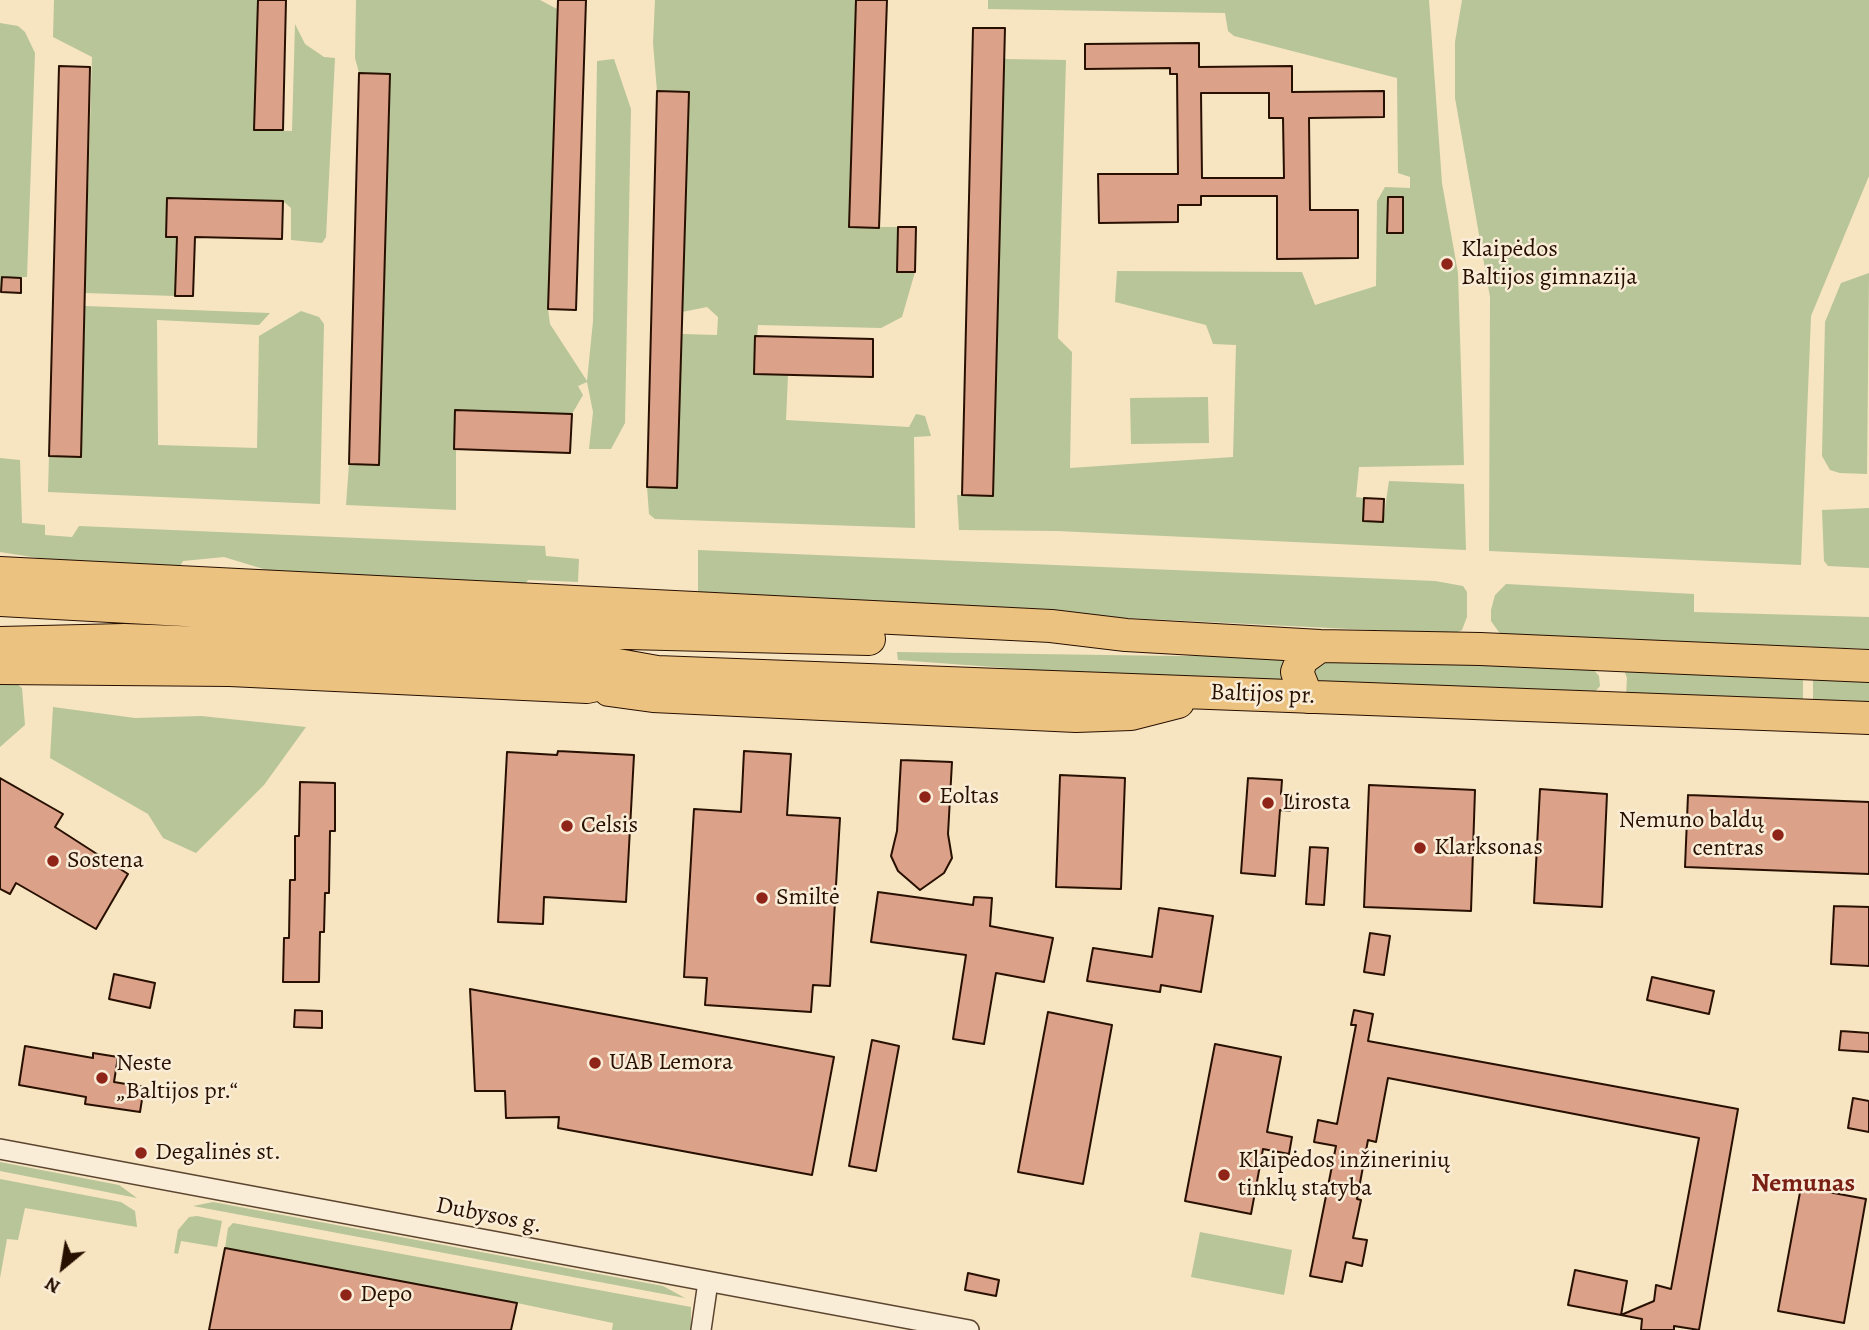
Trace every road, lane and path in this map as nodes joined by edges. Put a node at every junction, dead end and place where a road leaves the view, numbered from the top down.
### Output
1 (0, 573) edge
2 (0, 600) edge
3 (1126, 635) junction
4 (0, 643) edge
5 (1320, 646) junction
6 (1592, 656) junction
7 (1869, 666) edge
8 (0, 667) edge
9 (657, 672) junction
10 (587, 688) junction
11 (1214, 693) junction
12 (1307, 697) junction
13 (1594, 707) junction
14 (1869, 718) edge
15 (0, 1149) edge
16 (708, 1282) junction
17 (701, 1330) edge
18 (969, 1330) edge

1 - 3 highway
2 - 3 highway
3 - 5 highway, Baltijos pr.
4 - 9 highway
5 - 6 highway, Baltijos pr.
5 - 12 highway
6 - 7 highway, Baltijos pr.
6 - 13 highway
8 - 10 highway
9 - 10 highway
9 - 11 highway, Baltijos pr.
10 - 11 highway
11 - 12 highway, Baltijos pr.
12 - 13 highway, Baltijos pr.
13 - 14 highway, Baltijos pr.
15 - 16 street, Dubysos g.
16 - 17 street
16 - 18 street, Dubysos g.

